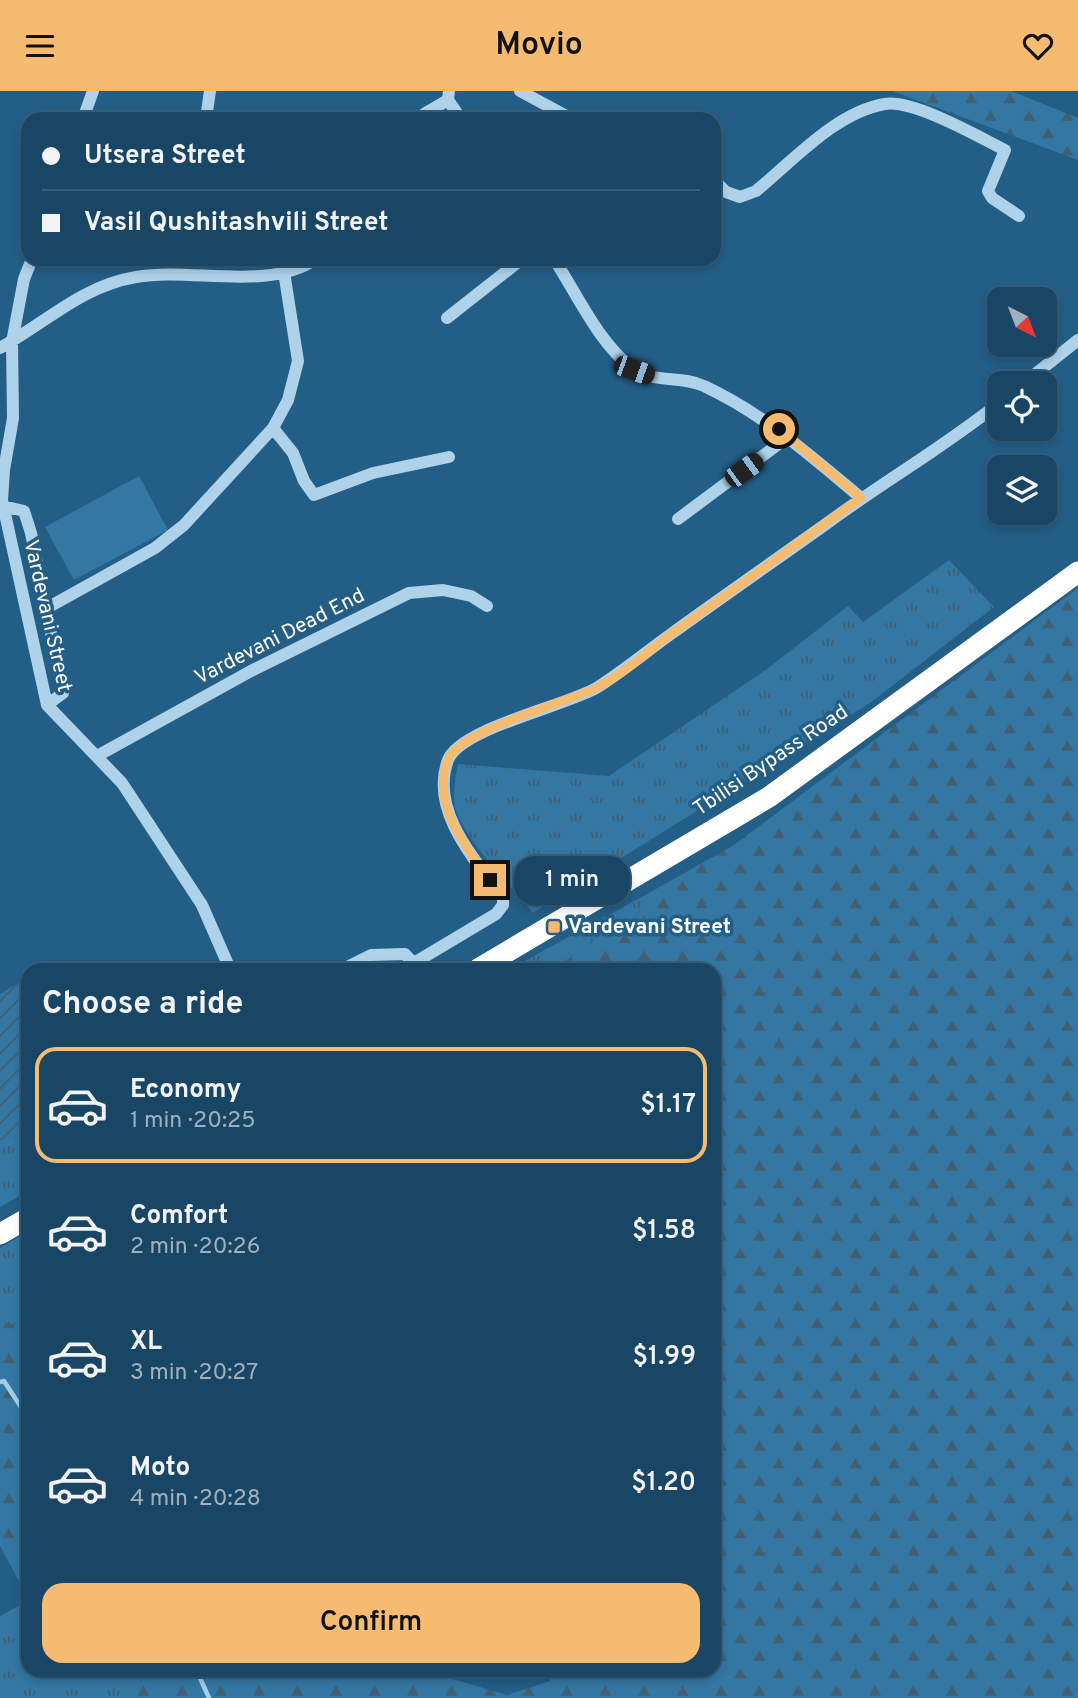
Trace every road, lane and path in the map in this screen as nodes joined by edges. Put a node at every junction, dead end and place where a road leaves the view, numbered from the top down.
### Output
1 (93, 91) edge
2 (210, 91) edge
3 (520, 91) edge
4 (449, 95) edge
5 (86, 112) edge
6 (207, 112) edge
7 (429, 112) edge
8 (458, 112) edge
9 (559, 112) edge
10 (721, 188) edge
11 (1019, 216) dead end
12 (29, 266) edge
13 (299, 266) edge
14 (513, 266) edge
15 (559, 266) edge
16 (284, 272) junction
17 (447, 318) dead end
18 (1078, 340) edge
19 (6, 345) edge
20 (1039, 371) edge
21 (987, 413) edge
22 (273, 428) junction
23 (788, 437) junction
24 (449, 457) dead end
25 (861, 498) junction
26 (3, 506) junction
27 (678, 519) dead end
28 (1078, 572) edge
29 (488, 606) dead end
30 (47, 608) junction
31 (47, 705) junction
32 (97, 756) junction
33 (227, 963) edge
34 (355, 963) edge
35 (413, 963) edge
36 (421, 963) edge
37 (488, 963) edge
38 (21, 1222) edge
39 (0, 1234) edge

1 - 5 street
2 - 6 street
3 - 9 street
4 - 7 street
4 - 8 street
10 - 11 street
12 - 19 street, Vardevani Street
13 - 16 street
14 - 17 street
15 - 23 street
16 - 19 street
16 - 22 street
18 - 20 street
19 - 26 street, Vardevani Street
21 - 25 street
22 - 24 street
22 - 30 street
23 - 25 street
23 - 27 street
25 - 36 street
26 - 30 street
26 - 31 street, Vardevani Street
28 - 37 highway, Tbilisi Bypass Road
29 - 32 street, Vardevani Dead End
30 - 31 street
31 - 32 street, Vardevani Street
32 - 33 street, Vardevani Street
34 - 35 street
38 - 39 highway

